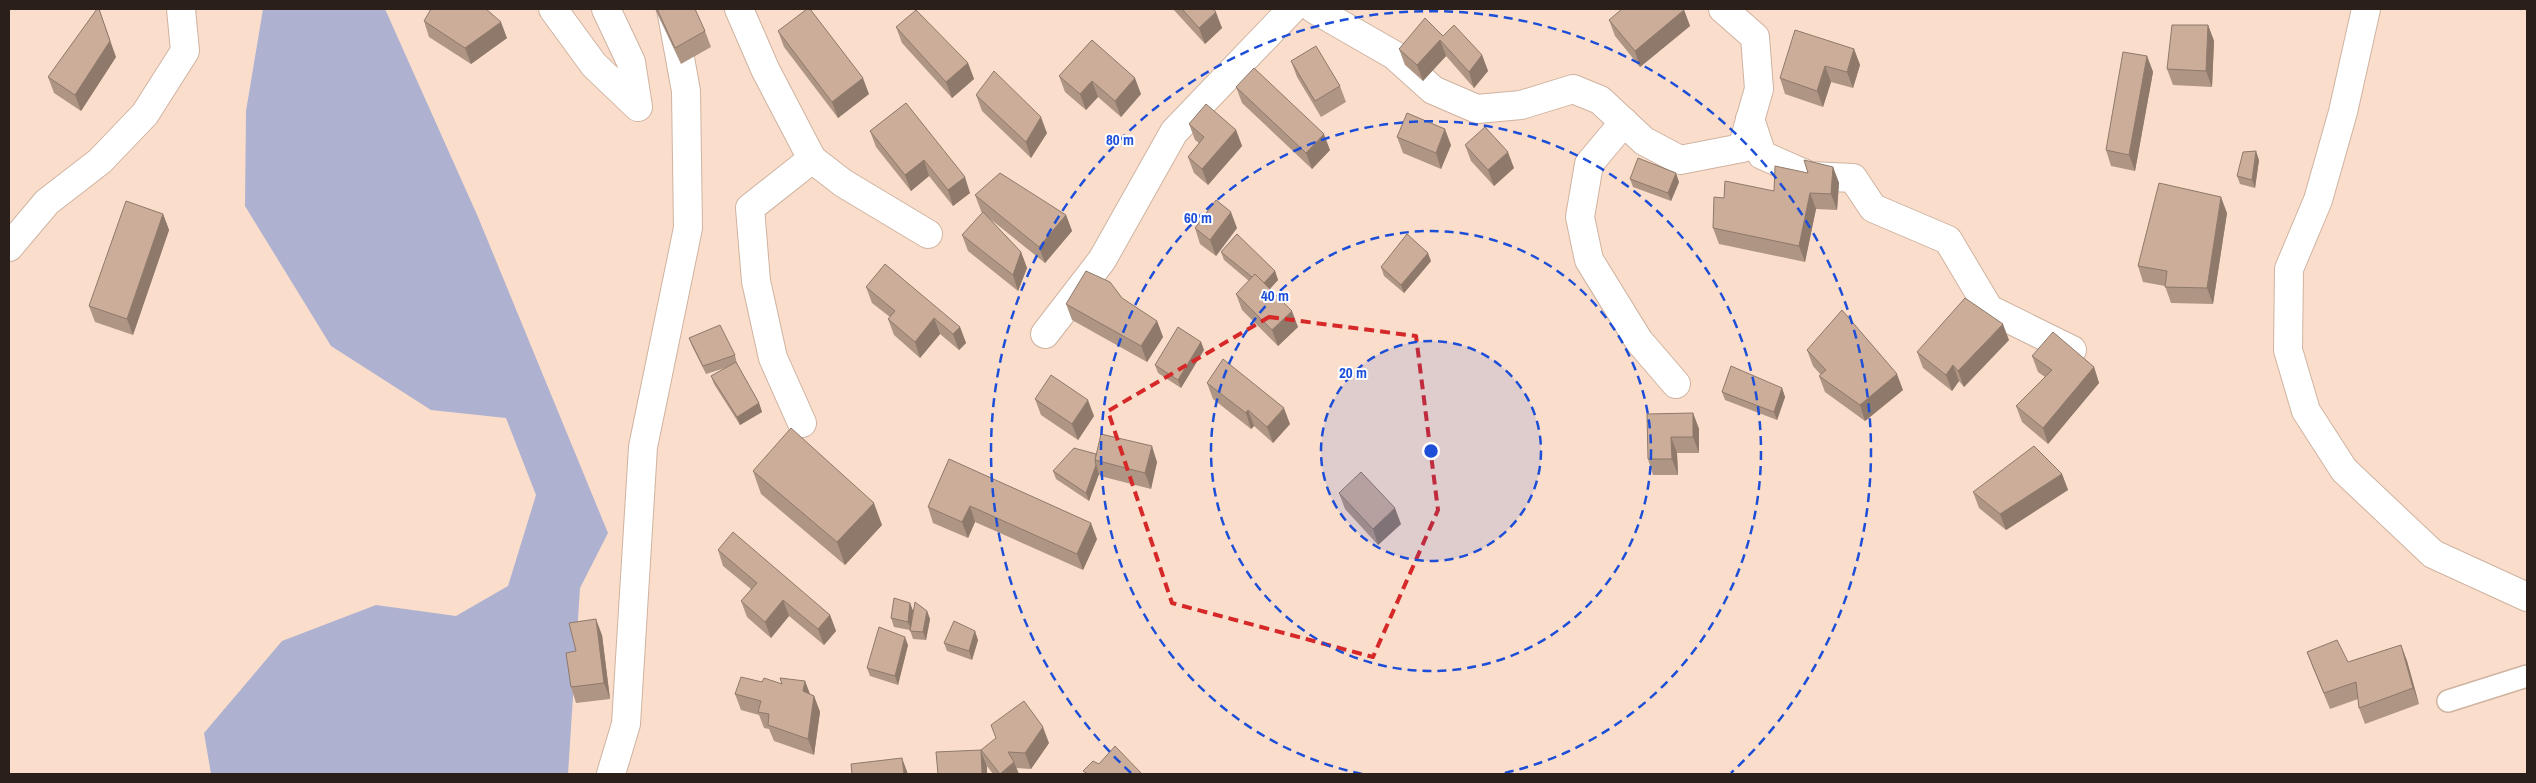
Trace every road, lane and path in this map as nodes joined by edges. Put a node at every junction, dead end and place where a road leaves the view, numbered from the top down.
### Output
1 (182, 9) edge
2 (553, 9) edge
3 (606, 9) edge
4 (670, 9) edge
5 (739, 9) edge
6 (1292, 9) edge
7 (1314, 9) edge
8 (1723, 9) edge
9 (2366, 9) edge
10 (1750, 119) junction
11 (1624, 122) junction
12 (812, 159) junction
13 (928, 234) dead end
14 (9, 247) edge
15 (1044, 334) dead end
16 (2072, 350) edge
17 (1676, 384) dead end
18 (802, 423) dead end
19 (2527, 597) edge
20 (2527, 676) edge
21 (2448, 701) dead end
22 (611, 774) edge

1 - 14 street
2 - 3 street
4 - 22 street
5 - 12 street
6 - 15 street
7 - 11 street
8 - 10 street
9 - 19 street
10 - 11 street
10 - 16 street
11 - 17 street
12 - 13 street
12 - 18 street
20 - 21 lane

